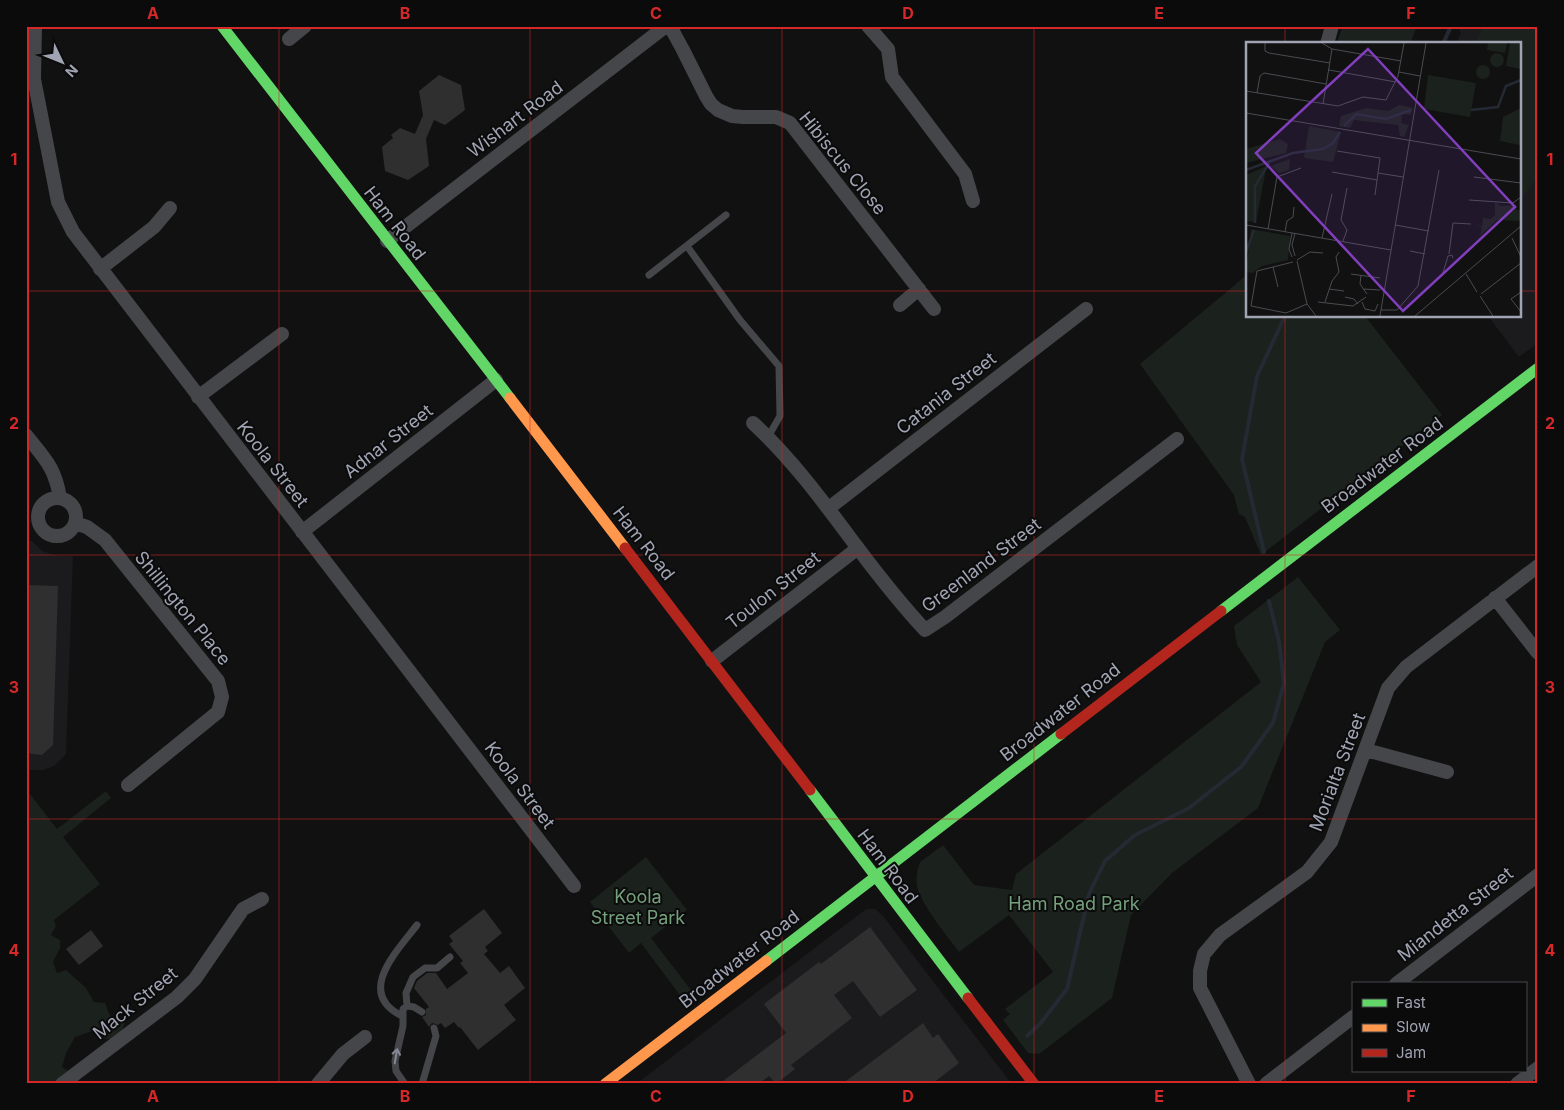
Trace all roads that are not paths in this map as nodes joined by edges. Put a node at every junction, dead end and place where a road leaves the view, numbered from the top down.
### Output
1 (35, 26) edge
2 (222, 26) edge
3 (305, 26) edge
4 (668, 26) edge
5 (868, 26) edge
6 (1332, 26) edge
7 (289, 39) dead end
8 (1328, 42) edge
9 (973, 201) dead end
10 (170, 208) dead end
11 (726, 215) dead end
12 (386, 241) junction
13 (687, 246) junction
14 (100, 269) junction
15 (649, 275) dead end
16 (919, 289) junction
17 (900, 305) dead end
18 (934, 309) dead end
19 (1086, 309) dead end
20 (282, 334) dead end
21 (1538, 368) edge
22 (496, 380) junction
23 (198, 397) junction
24 (754, 423) dead end
25 (26, 435) edge
26 (768, 437) junction
27 (1177, 439) dead end
28 (60, 498) junction
29 (829, 508) junction
30 (32, 523) edge
31 (75, 523) junction
32 (302, 532) junction
33 (858, 548) junction
34 (1538, 566) edge
35 (1495, 598) junction
36 (1538, 653) edge
37 (712, 661) junction
38 (1366, 750) junction
39 (1447, 772) dead end
40 (128, 785) dead end
41 (1538, 875) edge
42 (874, 877) junction
43 (574, 886) dead end
44 (262, 898) dead end
45 (418, 925) dead end
46 (450, 957) dead end
47 (1399, 982) edge
48 (407, 1006) junction
49 (422, 1012) dead end
50 (402, 1016) junction
51 (1352, 1018) edge
52 (434, 1028) dead end
53 (365, 1037) dead end
54 (1538, 1068) edge
55 (62, 1084) edge
56 (318, 1084) edge
57 (405, 1084) edge
58 (422, 1084) edge
59 (604, 1084) edge
60 (1034, 1084) edge
61 (1249, 1084) edge
62 (1266, 1084) edge
63 (1517, 1084) edge

1 - 14 street, Koola Street
2 - 12 street, Ham Road
3 - 7 street
4 - 12 street, Wishart Road
4 - 16 street, Hibiscus Close
5 - 9 street
6 - 8 street
10 - 14 street
11 - 13 lane
12 - 22 street, Ham Road
13 - 15 lane
13 - 26 lane
14 - 23 street, Koola Street
16 - 17 street
16 - 18 street, Hibiscus Close
19 - 29 street, Catania Street
20 - 23 street
21 - 42 street, Broadwater Road
22 - 32 street, Adnar Street
22 - 37 street, Ham Road
23 - 32 street, Koola Street
24 - 26 street, Greenland Street
25 - 28 street
26 - 29 street, Greenland Street
27 - 33 street, Greenland Street
28 - 30 street
28 - 31 street
29 - 33 street, Greenland Street
30 - 31 street
31 - 40 street, Shillington Place
32 - 43 street, Koola Street
33 - 37 street, Toulon Street
34 - 35 street, Morialta Street
35 - 36 street
35 - 38 street, Morialta Street
37 - 42 street, Ham Road
38 - 39 street
38 - 61 street, Morialta Street
41 - 47 street, Miandetta Street
42 - 59 street, Broadwater Road
42 - 60 street, Ham Road
44 - 55 street, Mack Street
45 - 50 lane
46 - 48 lane
48 - 49 lane
48 - 50 lane
57 -> 50 lane
51 - 62 street
52 - 58 lane
53 - 56 street
54 - 63 street

